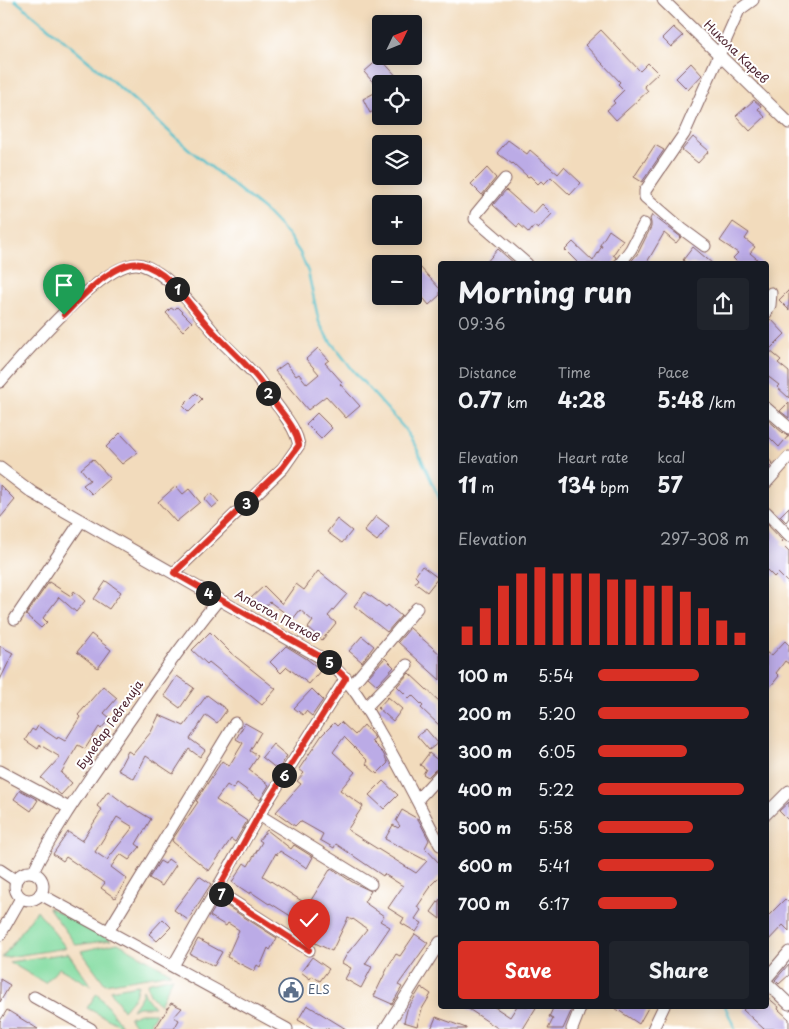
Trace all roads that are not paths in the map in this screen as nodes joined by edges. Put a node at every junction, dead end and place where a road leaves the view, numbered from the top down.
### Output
1 (663, 0) edge
2 (753, 0) edge
3 (719, 55) junction
4 (789, 123) edge
5 (505, 179) dead end
6 (644, 224) dead end
7 (705, 246) dead end
8 (524, 261) edge
9 (622, 261) edge
10 (771, 293) dead end
11 (769, 307) edge
12 (0, 382) edge
13 (769, 411) edge
14 (789, 428) edge
15 (787, 464) edge
16 (0, 468) edge
17 (769, 480) edge
18 (769, 515) edge
19 (82, 521) junction
20 (789, 536) edge
21 (174, 573) junction
22 (219, 599) junction
23 (417, 608) dead end
24 (15, 619) dead end
25 (406, 665) dead end
26 (349, 682) junction
27 (365, 708) junction
28 (235, 723) dead end
29 (0, 771) edge
30 (438, 777) edge
31 (789, 791) edge
32 (417, 800) junction
33 (69, 808) junction
34 (769, 811) edge
35 (259, 815) junction
36 (438, 841) edge
37 (0, 870) edge
38 (33, 872) junction
39 (15, 880) junction
40 (371, 884) dead end
41 (217, 891) junction
42 (40, 894) junction
43 (21, 898) junction
44 (108, 930) junction
45 (0, 935) edge
46 (438, 945) edge
47 (309, 950) dead end
48 (789, 952) edge
49 (172, 966) junction
50 (769, 976) edge
51 (769, 983) edge
52 (34, 997) dead end
53 (789, 1004) edge
54 (580, 1009) edge
55 (663, 1009) edge
56 (90, 1029) edge
57 (287, 1029) edge
58 (385, 1029) edge
59 (572, 1029) edge
60 (653, 1029) edge

1 - 3 street, Никола Карев
2 - 3 street
3 - 4 street, Никола Карев
3 - 7 street
5 - 8 street
6 - 9 street
10 - 11 street
12 - 21 street
13 - 14 street
15 - 17 street
16 - 19 street, Апостол Петков
18 - 20 street
19 - 21 street, Апостол Петков
19 - 24 street
21 - 22 street, Апостол Петков
22 - 26 street, Апостол Петков
22 - 33 street, Булевар Гевгелија
23 - 26 street
25 - 27 street
26 - 27 street, Апостол Петков
26 - 35 street
27 - 32 street, Апостол Петков
28 - 44 street
29 - 33 street
30 - 32 street
31 - 34 street
32 - 36 street, Апостол Петков
33 - 38 street, Булевар Гевгелија
35 - 40 street
35 - 41 street
37 - 39 street
38 - 39 street
38 - 42 street
39 - 43 street
41 - 47 street
41 - 49 street
42 - 43 street
42 - 44 street
43 - 45 street
44 - 49 street
46 - 58 street
48 - 50 street
49 - 57 street
51 - 53 street
52 - 56 street
54 - 59 street
55 - 60 street

